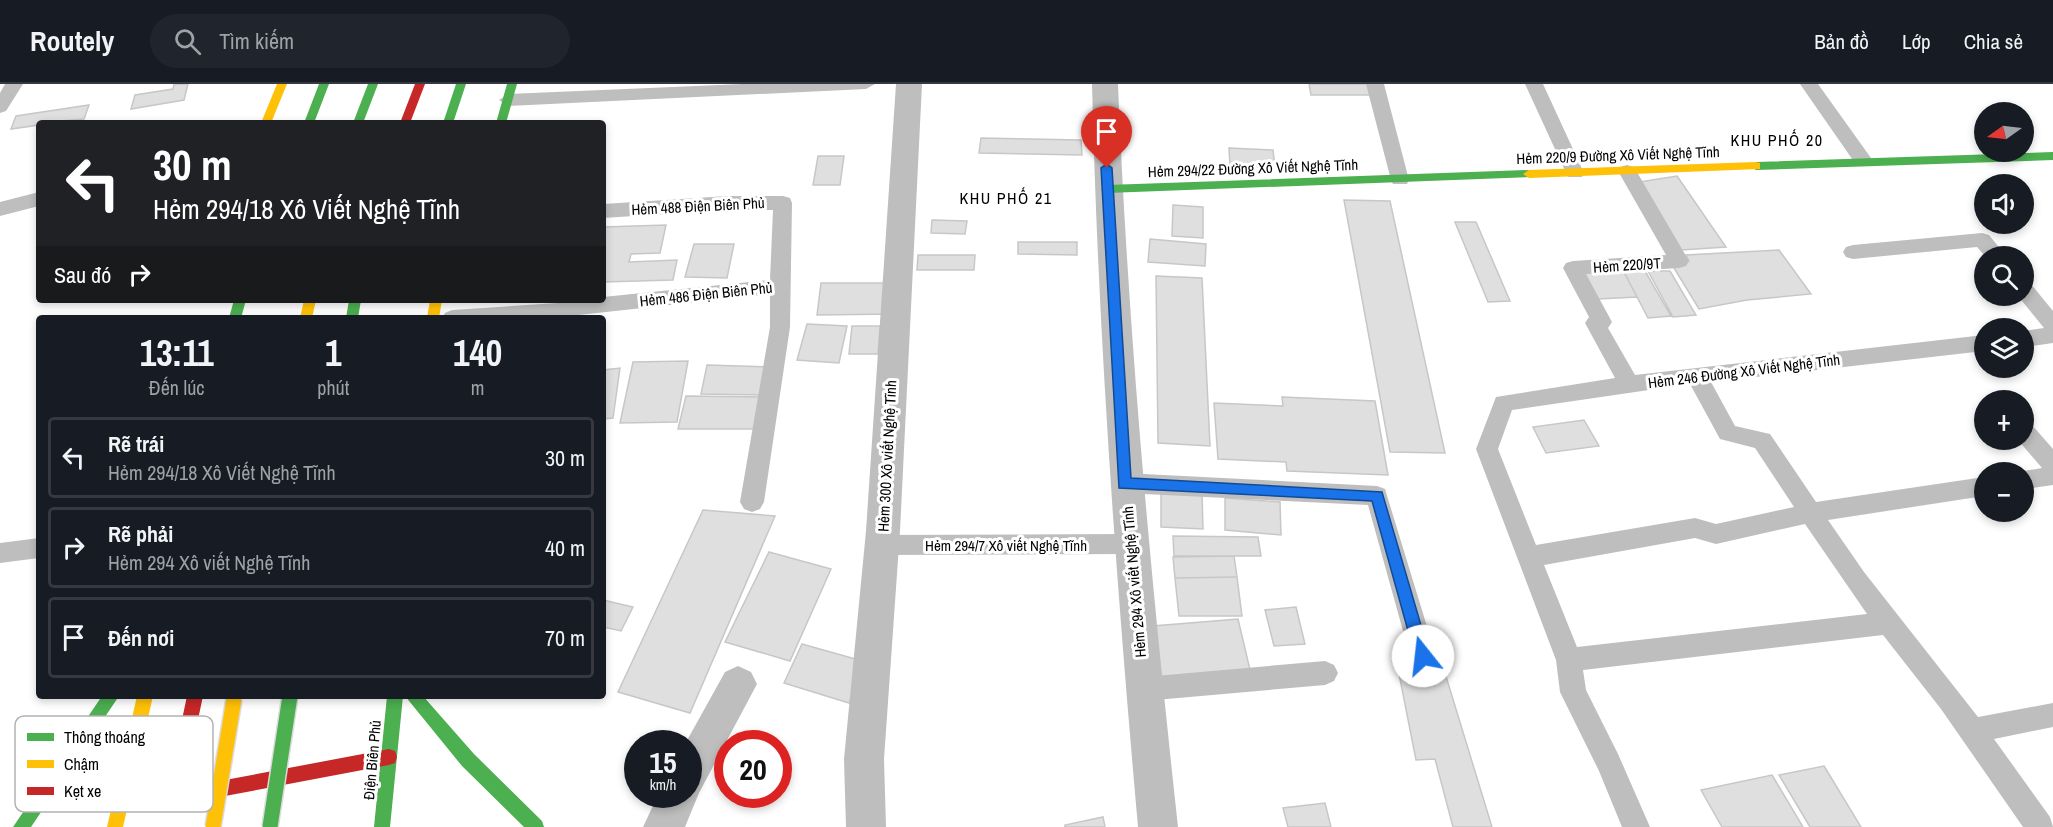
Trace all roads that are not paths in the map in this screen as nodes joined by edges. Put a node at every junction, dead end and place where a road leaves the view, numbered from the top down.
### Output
1 (14, 84) edge
2 (282, 84) edge
3 (324, 84) edge
4 (373, 84) edge
5 (420, 84) edge
6 (461, 84) edge
7 (866, 84) edge
8 (909, 84) edge
9 (1105, 84) edge
10 (1375, 84) edge
11 (1534, 84) edge
12 (1809, 84) edge
13 (510, 92) edge
14 (0, 107) edge
15 (267, 120) edge
16 (310, 120) edge
17 (359, 120) edge
18 (406, 120) edge
19 (449, 120) edge
20 (502, 120) edge
21 (2053, 156) edge
22 (1864, 162) junction
23 (1628, 171) junction
24 (1575, 173) junction
25 (1400, 180) junction
26 (1107, 189) junction
27 (36, 200) edge
28 (0, 210) edge
29 (606, 211) edge
30 (1987, 246) edge
31 (1853, 252) dead end
32 (780, 286) junction
33 (2034, 301) edge
34 (492, 315) edge
35 (2053, 325) edge
36 (2053, 335) edge
37 (2034, 338) edge
38 (1974, 344) edge
39 (1696, 375) junction
40 (1629, 384) junction
41 (2034, 443) edge
42 (2053, 465) edge
43 (2053, 476) edge
44 (2034, 479) edge
45 (1124, 483) junction
46 (1974, 488) edge
47 (752, 502) dead end
48 (1811, 513) junction
49 (1130, 544) junction
50 (882, 545) junction
51 (36, 548) edge
52 (0, 553) edge
53 (1528, 557) junction
54 (1889, 623) junction
55 (1423, 656) dead end
56 (1569, 660) junction
57 (1325, 673) dead end
58 (738, 684) dead end
59 (1144, 689) junction
60 (109, 699) edge
61 (143, 699) edge
62 (194, 699) edge
63 (234, 699) edge
64 (290, 699) edge
65 (394, 699) edge
66 (417, 699) edge
67 (97, 716) edge
68 (140, 716) edge
69 (191, 716) edge
70 (2053, 716) edge
71 (1973, 731) junction
72 (702, 752) edge
73 (389, 757) junction
74 (213, 788) edge
75 (673, 808) edge
76 (31, 812) edge
77 (118, 812) edge
78 (21, 827) edge
79 (115, 827) edge
80 (213, 827) edge
81 (270, 827) edge
82 (382, 827) edge
83 (536, 827) edge
84 (663, 827) edge
85 (866, 827) edge
86 (1158, 827) edge
87 (1636, 827) edge
88 (2040, 827) edge

1 - 14 lane
2 - 15 main road
3 - 16 main road
4 - 17 main road
5 - 18 main road
6 - 19 main road
7 - 13 lane
8 - 50 street, Hẻm 300 Xô viết Nghệ Tĩnh
9 - 26 street, Hẻm 294 Xô viết Nghệ Tĩnh
10 - 25 lane
11 - 24 lane
12 - 22 lane
13 - 20 main road
21 - 22 main road, Hẻm 220/9 Đường Xô Viết Nghệ Tĩnh
22 - 23 main road, Hẻm 220/9 Đường Xô Viết Nghệ Tĩnh
23 - 24 main road, Hẻm 220/9 Đường Xô Viết Nghệ Tĩnh
23 - 40 lane, Hẻm 220/9T
24 - 25 main road, Hẻm 220/9 Đường Xô Viết Nghệ Tĩnh
25 - 26 main road, Hẻm 294/22 Đường Xô Viết Nghệ Tĩnh
26 - 45 street, Hẻm 294 Xô viết Nghệ Tĩnh
27 - 28 lane
29 - 32 lane, Hẻm 488 Điện Biên Phủ
30 - 31 lane
32 - 34 lane, Hẻm 486 Điện Biên Phủ
32 - 47 lane, Hẻm 486 Điện Biên Phủ
33 - 35 lane
36 - 37 lane
38 - 39 lane, Hẻm 246 Đường Xô Viết Nghệ Tĩnh
39 - 40 lane, Hẻm 246 Đường Xô Viết Nghệ Tĩnh
39 - 48 lane
40 - 53 lane, Hẻm 246 Đường Xô Viết Nghệ Tĩnh
41 - 42 lane
43 - 44 lane
45 - 49 street, Hẻm 294 Xô viết Nghệ Tĩnh
45 - 55 lane
46 - 48 lane
48 - 53 lane
48 - 54 lane
49 - 50 lane, Hẻm 294/7 Xô viết Nghệ Tĩnh
49 - 59 street, Hẻm 294 Xô viết Nghệ Tĩnh
50 - 85 street, Hẻm 300 Xô viết Nghệ Tĩnh
51 - 52 lane
53 - 56 lane
54 - 56 lane
54 - 71 lane
56 - 87 lane
57 - 59 lane
58 - 72 street
59 - 86 street, Hẻm 294 Xô viết Nghệ Tĩnh
60 - 67 main road
61 - 68 main road
62 - 69 main road
63 - 80 main road, bridge
64 - 81 main road, bridge
65 - 73 main road, Điện Biên Phủ
66 - 83 main road
70 - 71 lane
71 - 88 lane
73 - 74 main road
73 - 82 main road, Điện Biên Phủ
75 - 84 street
76 - 78 main road
77 - 79 main road

